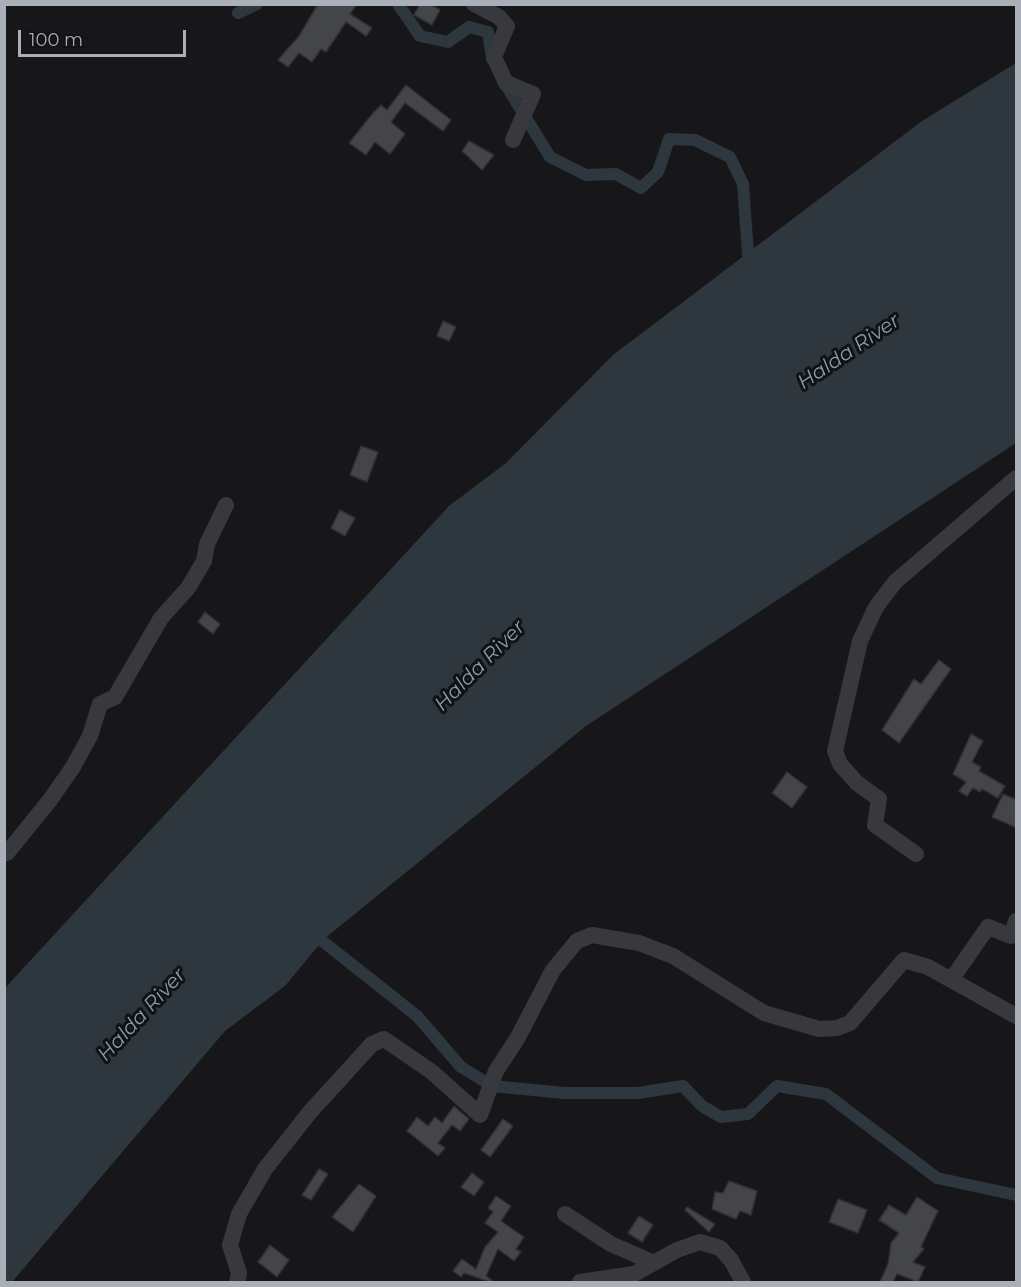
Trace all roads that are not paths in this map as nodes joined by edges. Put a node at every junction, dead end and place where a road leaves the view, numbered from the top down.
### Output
1 (474, 4) edge
2 (513, 140) dead end
3 (1017, 478) edge
4 (226, 506) dead end
5 (4, 852) edge
6 (916, 854) dead end
7 (1017, 921) edge
8 (951, 980) junction
9 (1017, 1016) edge
10 (565, 1214) dead end
11 (654, 1263) junction
12 (237, 1282) edge
13 (580, 1282) edge
14 (743, 1282) edge

1 - 2 street
3 - 6 street
4 - 5 street
7 - 8 street
8 - 9 street
8 - 12 street
10 - 11 street
11 - 13 street
11 - 14 street

